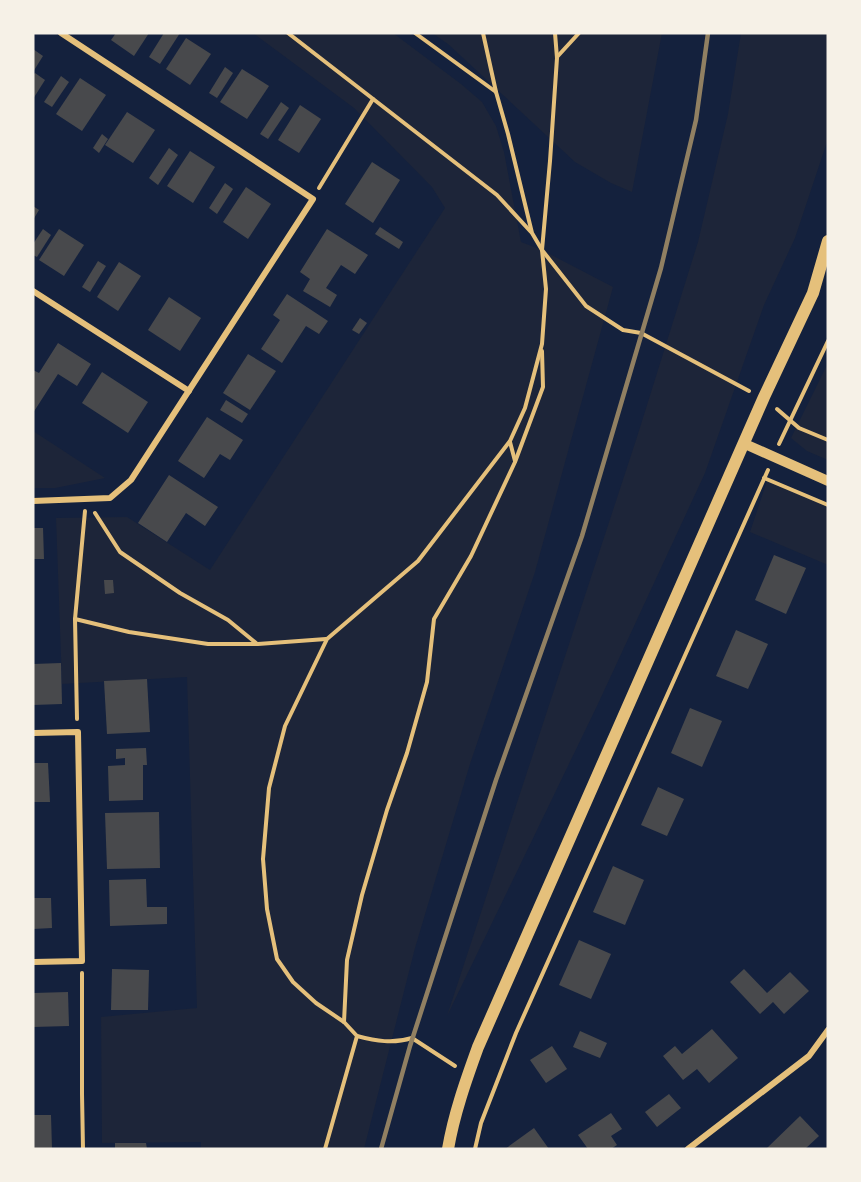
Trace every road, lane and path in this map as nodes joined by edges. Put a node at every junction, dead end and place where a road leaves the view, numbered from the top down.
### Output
1 (61, 33) edge
2 (288, 33) edge
3 (415, 33) edge
4 (483, 33) edge
5 (555, 33) edge
6 (579, 33) edge
7 (557, 58) junction
8 (496, 92) junction
9 (373, 99) junction
10 (313, 199) junction
11 (532, 233) junction
12 (828, 241) edge
13 (542, 250) junction
14 (33, 291) edge
15 (828, 341) edge
16 (542, 344) junction
17 (189, 391) junction
18 (764, 397) junction
19 (790, 420) junction
20 (828, 440) edge
21 (510, 441) junction
22 (745, 444) junction
23 (774, 456) junction
24 (515, 462) junction
25 (764, 478) junction
26 (828, 481) edge
27 (86, 499) junction
28 (33, 501) edge
29 (828, 505) edge
30 (75, 620) junction
31 (327, 639) junction
32 (258, 644) junction
33 (78, 732) junction
34 (33, 733) edge
35 (82, 961) junction
36 (33, 962) edge
37 (344, 1022) junction
38 (828, 1030) edge
39 (357, 1036) junction
40 (468, 1075) junction
41 (83, 1149) edge
42 (326, 1149) edge
43 (448, 1149) edge
44 (475, 1149) edge
45 (688, 1149) edge

1 - 10 street
2 - 9 path
3 - 8 path
4 - 8 path
5 - 7 path
6 - 7 path
7 - 13 path
8 - 11 path
9 - 10 path
9 - 11 path
10 - 17 street
11 - 13 path
12 - 18 main road
13 - 16 path
13 - 18 path
14 - 17 street
15 - 19 path
16 - 21 path
16 - 24 path
17 - 27 street
18 - 19 path
18 - 22 main road
19 - 20 path
19 - 23 path
21 - 24 path
21 - 31 path
22 - 23 street
22 - 40 main road
23 - 25 path
23 - 26 street
24 - 37 path
25 - 29 path
25 - 44 path
27 - 28 street
27 - 30 path
27 - 32 path
30 - 32 path
30 - 33 path
31 - 32 path
31 - 37 path
33 - 34 street
33 - 35 street
35 - 36 street
35 - 41 path
37 - 39 path
38 - 45 street
39 - 40 path
39 - 42 path
40 - 43 main road

